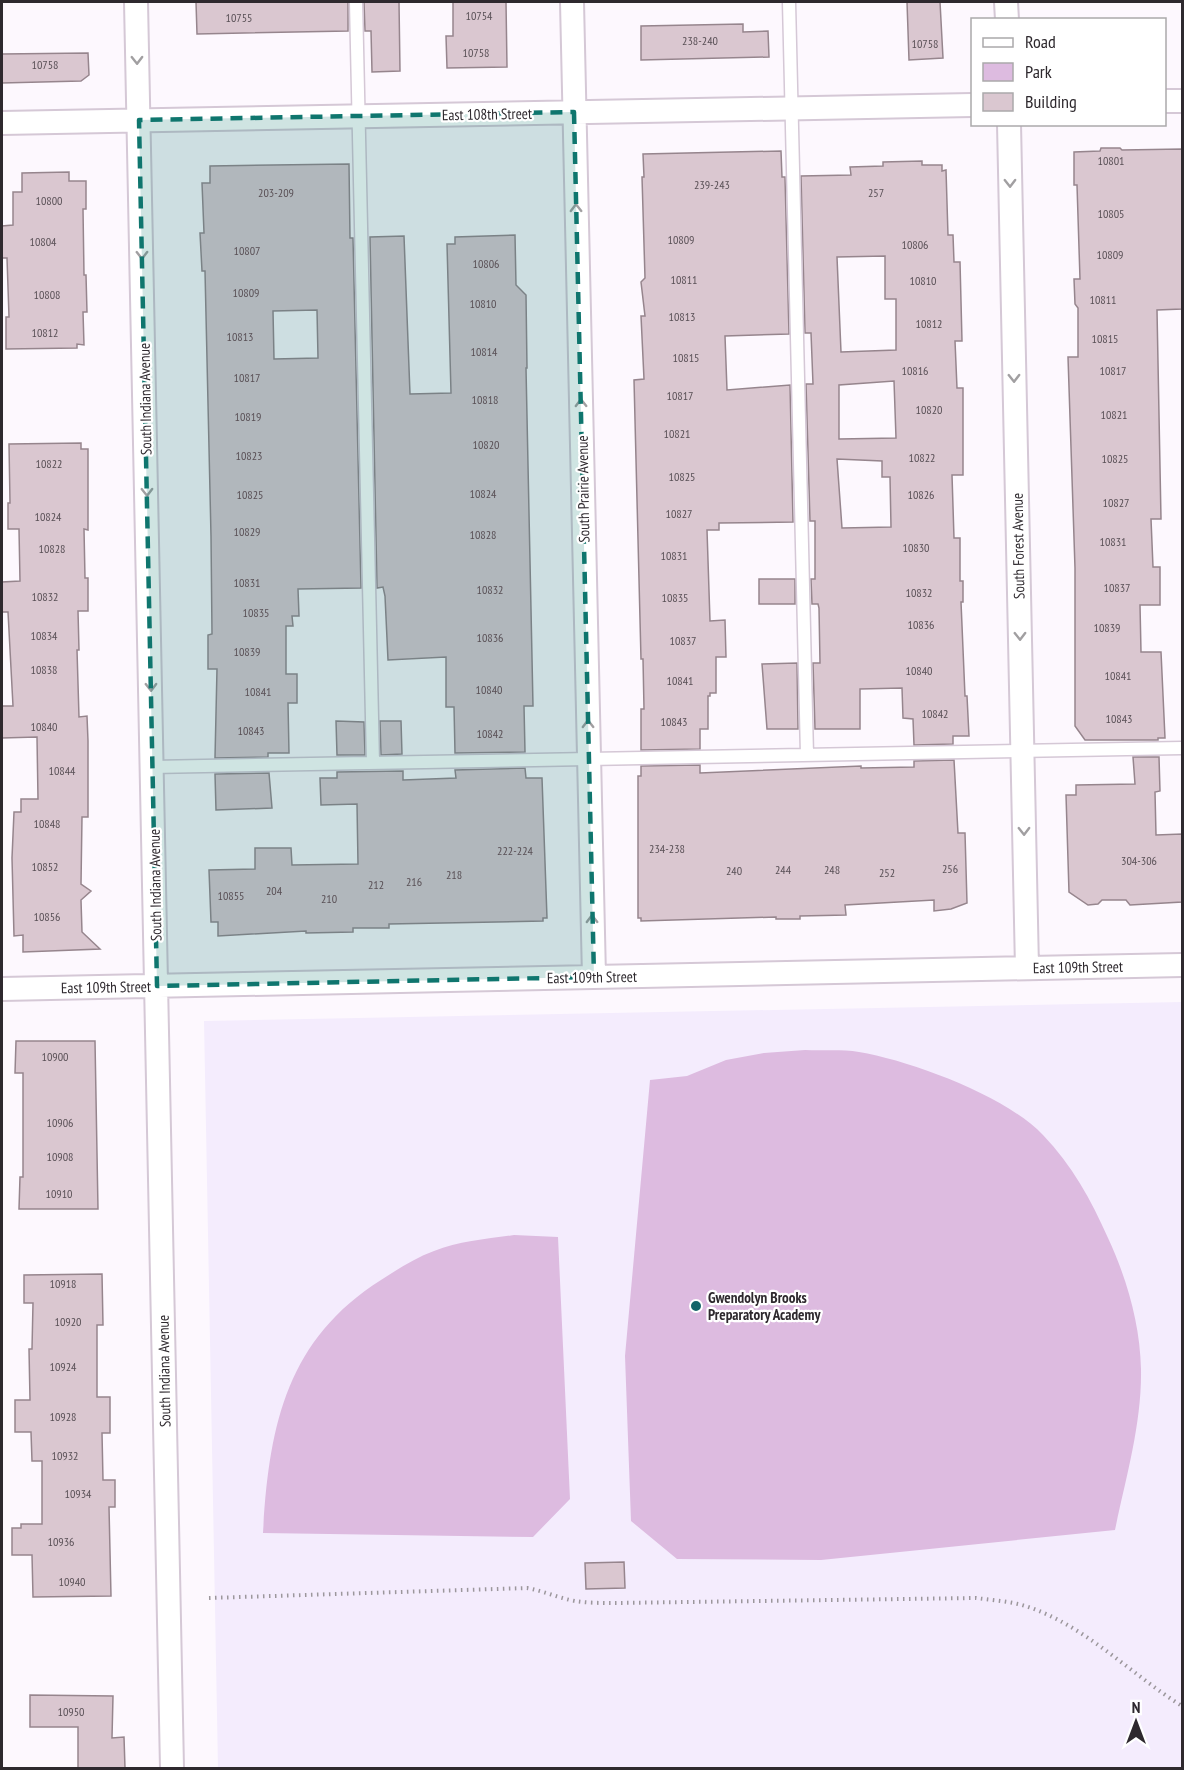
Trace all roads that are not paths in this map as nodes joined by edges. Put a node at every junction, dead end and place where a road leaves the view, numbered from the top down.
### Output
1 (136, 2) edge
2 (356, 2) edge
3 (572, 2) edge
4 (789, 2) edge
5 (1006, 2) edge
6 (1007, 18) edge
7 (1166, 101) edge
8 (1182, 101) edge
9 (971, 105) edge
10 (792, 108) junction
11 (574, 112) junction
12 (359, 116) junction
13 (139, 120) junction
14 (2, 123) edge
15 (1009, 126) edge
16 (1182, 748) edge
17 (1023, 751) junction
18 (807, 755) junction
19 (589, 759) junction
20 (373, 763) junction
21 (152, 767) junction
22 (1182, 965) edge
23 (1027, 968) junction
24 (594, 977) junction
25 (157, 986) junction
26 (2, 989) edge
27 (172, 1768) edge

1 -> 13 street, South Indiana Avenue
2 - 12 lane
3 - 11 street, South Prairie Avenue
4 - 10 lane
5 - 6 street
7 - 8 street
9 - 10 street, East 108th Street
10 - 11 street, East 108th Street
10 - 18 lane
11 - 12 street, East 108th Street
19 -> 11 street, South Prairie Avenue
12 - 13 street, East 108th Street
12 - 20 lane
13 - 14 street, East 108th Street
13 -> 21 street, South Indiana Avenue
15 -> 17 street, South Forest Avenue
16 - 17 lane
17 - 18 lane
17 -> 23 street, South Forest Avenue
18 - 19 lane
19 - 20 lane
24 -> 19 street, South Prairie Avenue
20 - 21 lane
21 - 25 street, South Indiana Avenue
22 - 23 street, East 109th Street
23 - 24 street, East 109th Street
24 - 25 street, East 109th Street
25 - 26 street, East 109th Street
25 - 27 street, South Indiana Avenue

